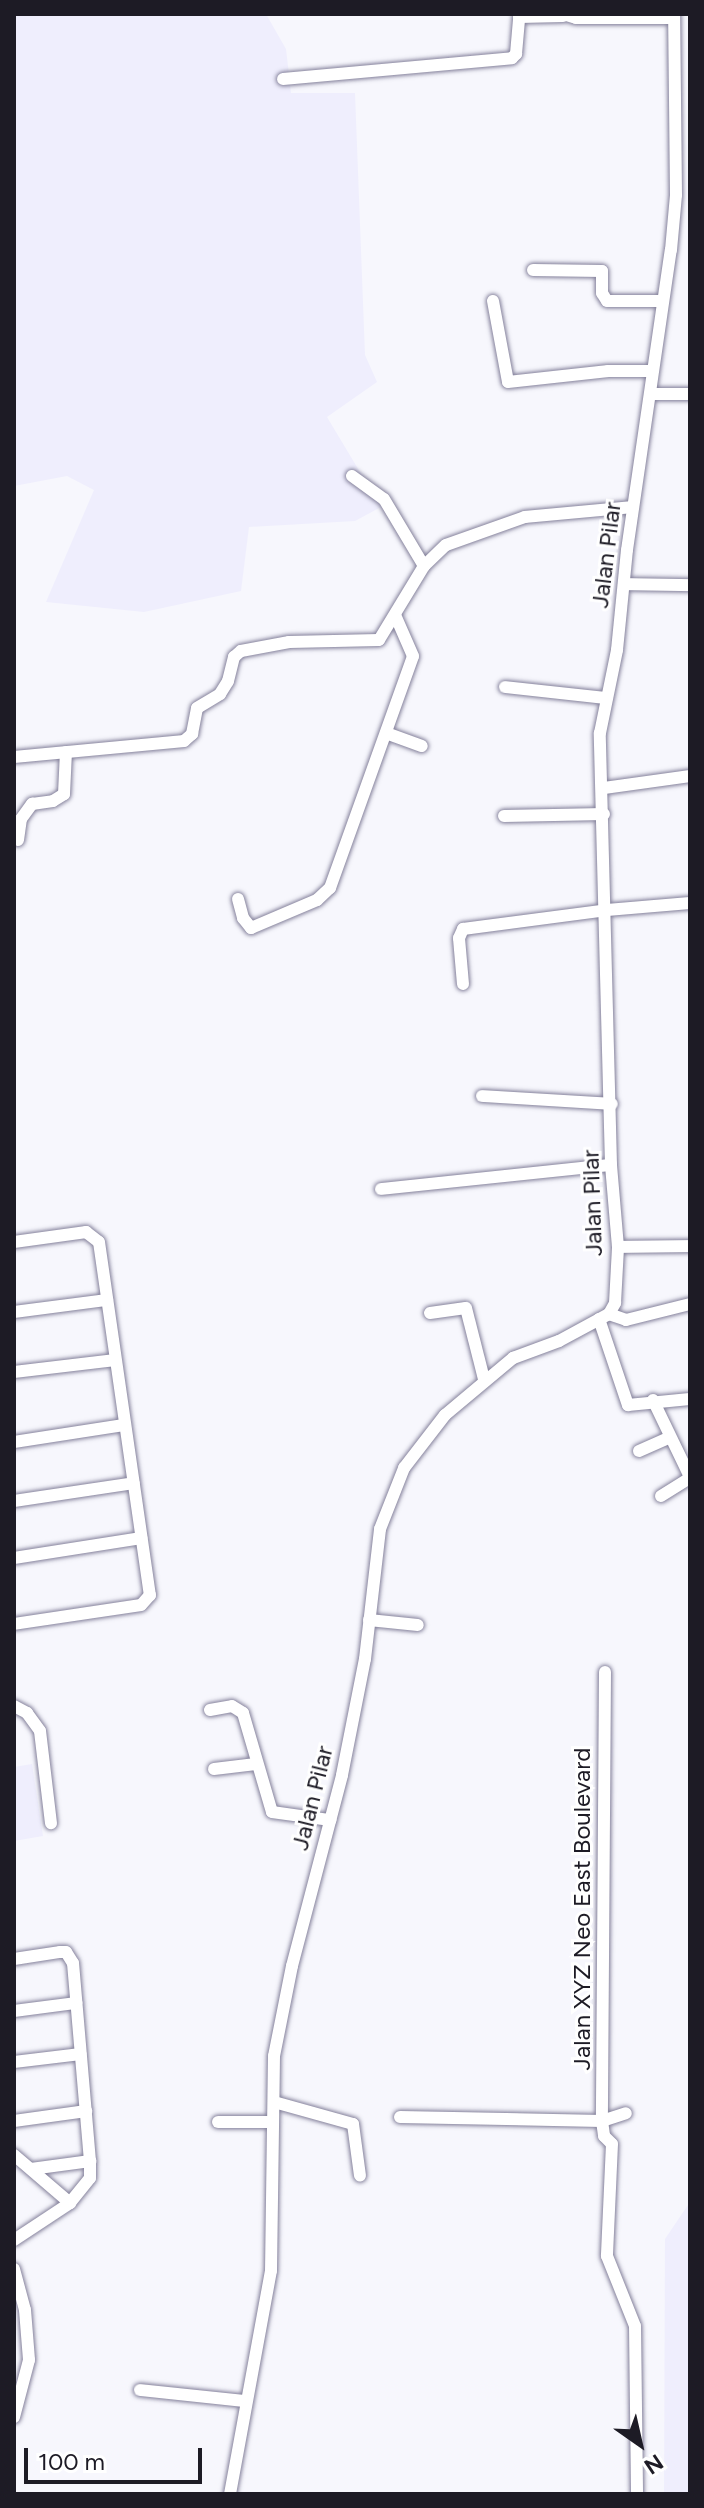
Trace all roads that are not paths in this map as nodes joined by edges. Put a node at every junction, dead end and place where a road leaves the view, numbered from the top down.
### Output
1 (563, 15) edge
2 (674, 16) edge
3 (283, 79) dead end
4 (533, 270) dead end
5 (493, 301) dead end
6 (663, 301) junction
7 (652, 371) junction
8 (651, 394) junction
9 (690, 394) edge
10 (352, 476) dead end
11 (633, 507) junction
12 (424, 566) junction
13 (624, 584) junction
14 (690, 585) edge
15 (396, 617) junction
16 (505, 687) dead end
17 (606, 698) junction
18 (386, 733) junction
19 (422, 746) dead end
20 (66, 752) junction
21 (14, 757) edge
22 (690, 776) edge
23 (604, 788) junction
24 (604, 814) junction
25 (504, 816) dead end
26 (18, 840) dead end
27 (238, 899) dead end
28 (690, 903) edge
29 (607, 910) junction
30 (463, 984) dead end
31 (482, 1096) dead end
32 (612, 1104) junction
33 (611, 1165) junction
34 (381, 1189) dead end
35 (14, 1242) edge
36 (690, 1246) edge
37 (618, 1247) junction
38 (107, 1300) junction
39 (690, 1304) edge
40 (14, 1312) edge
41 (430, 1313) dead end
42 (604, 1316) junction
43 (115, 1360) junction
44 (14, 1372) edge
45 (484, 1379) junction
46 (690, 1399) edge
47 (653, 1400) junction
48 (124, 1425) junction
49 (670, 1437) junction
50 (14, 1442) edge
51 (639, 1451) dead end
52 (690, 1477) edge
53 (134, 1483) junction
54 (661, 1496) dead end
55 (14, 1501) edge
56 (141, 1538) junction
57 (14, 1558) edge
58 (369, 1620) junction
59 (14, 1624) edge
60 (418, 1625) dead end
61 (605, 1672) dead end
62 (14, 1706) edge
63 (210, 1710) dead end
64 (256, 1764) junction
65 (214, 1769) dead end
66 (330, 1820) junction
67 (51, 1823) dead end
68 (14, 1959) edge
69 (76, 2003) junction
70 (14, 2011) edge
71 (81, 2054) junction
72 (14, 2062) edge
73 (274, 2102) junction
74 (86, 2111) junction
75 (626, 2113) dead end
76 (400, 2117) dead end
77 (14, 2121) edge
78 (602, 2121) junction
79 (218, 2122) dead end
80 (273, 2122) junction
81 (14, 2155) edge
82 (90, 2161) junction
83 (31, 2169) junction
84 (360, 2176) dead end
85 (70, 2203) junction
86 (14, 2240) edge
87 (14, 2269) edge
88 (140, 2390) dead end
89 (245, 2401) junction
90 (14, 2417) edge
91 (230, 2494) edge
92 (637, 2494) edge

1 - 2 street
1 - 3 street
2 - 6 street, Jalan Pilar
4 - 6 street
5 - 7 street
6 - 7 street, Jalan Pilar
7 - 8 street, Jalan Pilar
8 - 9 street
8 - 11 street, Jalan Pilar
10 - 12 street
11 - 12 street
11 - 13 street, Jalan Pilar
12 - 15 street
13 - 14 street
13 - 17 street, Jalan Pilar
15 - 18 street
15 - 20 street
16 - 17 street
17 - 23 street, Jalan Pilar
18 - 19 street
18 - 27 street
20 - 21 street
20 - 26 street
22 - 23 street
23 - 24 street, Jalan Pilar
24 - 25 street
24 - 29 street, Jalan Pilar
28 - 29 street
29 - 30 street
29 - 32 street, Jalan Pilar
31 - 32 street
32 - 33 street, Jalan Pilar
33 - 34 street
33 - 37 street, Jalan Pilar
35 - 38 street
36 - 37 street
37 - 42 street, Jalan Pilar
38 - 40 street
38 - 43 street
39 - 42 street
41 - 45 street
42 - 45 street, Jalan Pilar
42 - 47 street
43 - 44 street
43 - 48 street
45 - 58 street, Jalan Pilar
46 - 47 street
47 - 49 street
48 - 50 street
48 - 53 street
49 - 51 street
49 - 52 street
52 - 54 street
53 - 55 street
53 - 56 street
56 - 57 street
56 - 59 street
58 - 60 street
58 - 66 street, Jalan Pilar
61 - 78 street, Jalan XYZ Neo East Boulevard
62 - 67 street
63 - 64 street
64 - 65 street
64 - 66 street
66 - 73 street, Jalan Pilar
68 - 69 street
69 - 70 street
69 - 71 street
71 - 72 street
71 - 74 street
73 - 80 street, Jalan Pilar
73 - 84 street
74 - 77 street
74 - 82 street
75 - 78 street
76 - 78 street
78 - 92 street, Jalan XYZ Neo East Boulevard
79 - 80 street
80 - 89 street, Jalan Pilar
81 - 83 street
82 - 83 street
82 - 85 street
83 - 85 street
85 - 86 street
87 - 90 street
88 - 89 street
89 - 91 street, Jalan Pilar

